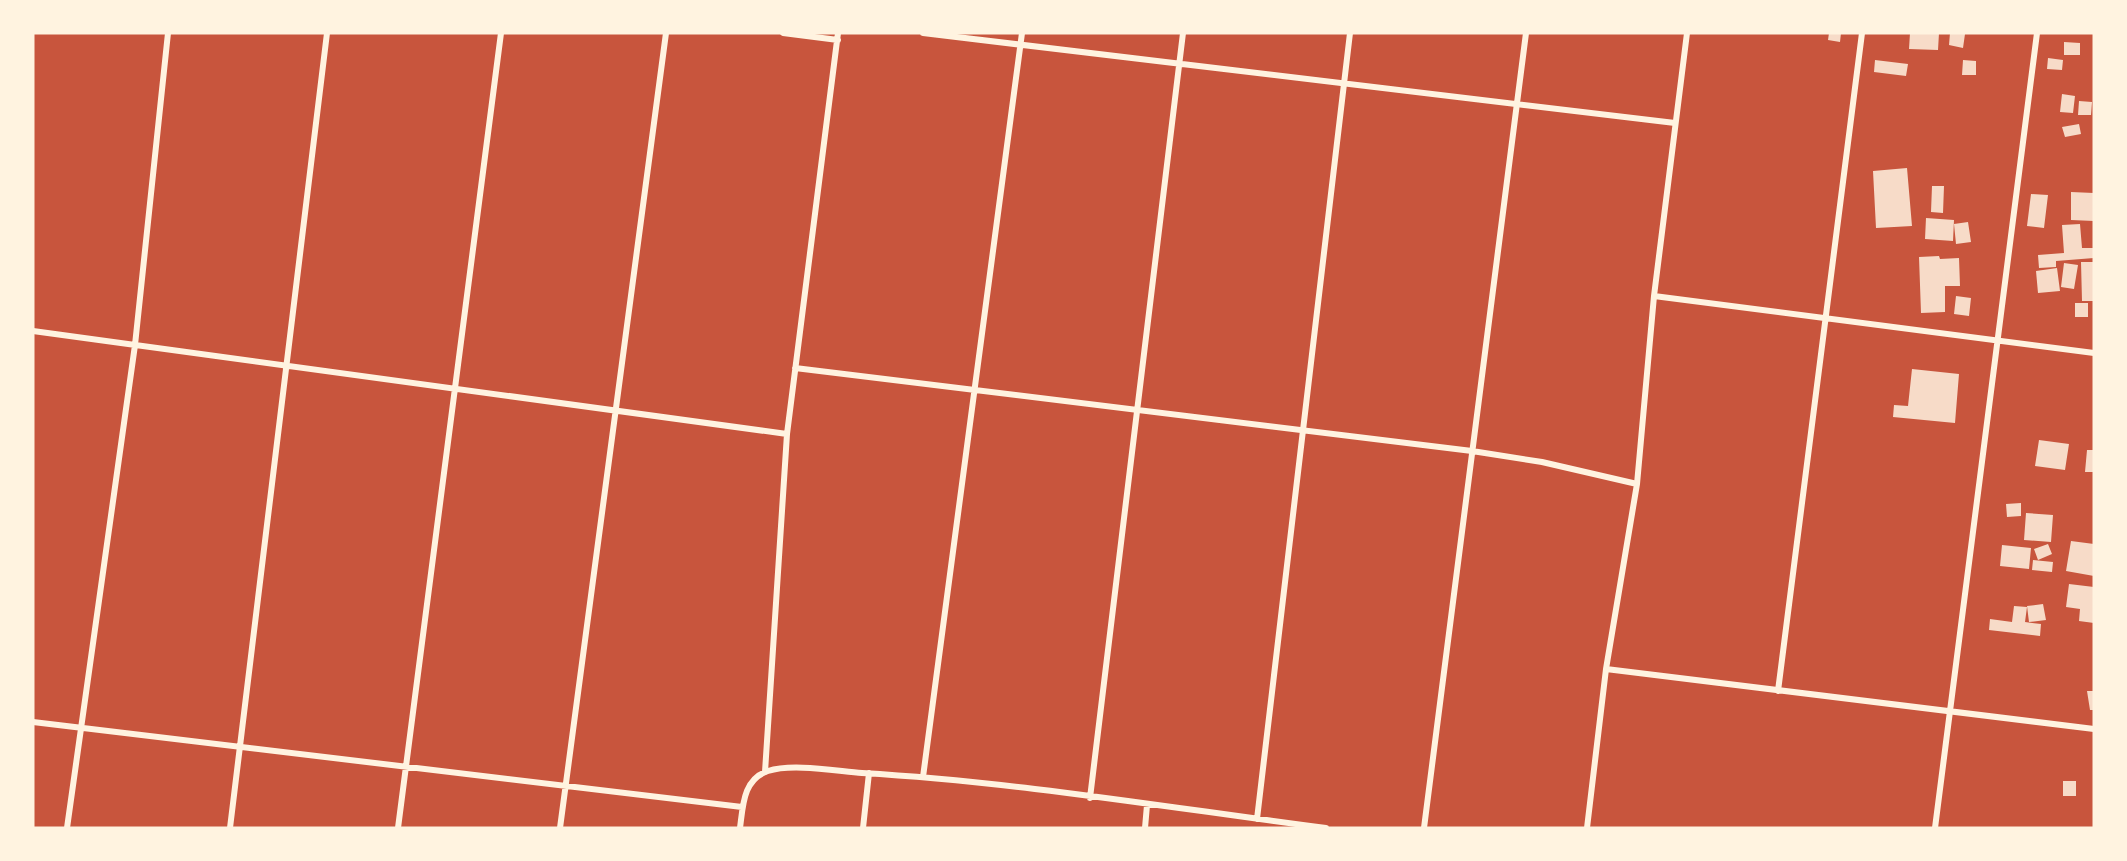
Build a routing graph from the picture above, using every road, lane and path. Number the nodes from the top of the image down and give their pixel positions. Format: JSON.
{"nodes":[{"id":1,"x":168,"y":33,"type":"edge"},
{"id":2,"x":327,"y":33,"type":"edge"},
{"id":3,"x":501,"y":33,"type":"edge"},
{"id":4,"x":666,"y":33,"type":"edge"},
{"id":5,"x":783,"y":33,"type":"edge"},
{"id":6,"x":923,"y":33,"type":"edge"},
{"id":7,"x":1022,"y":33,"type":"edge"},
{"id":8,"x":1183,"y":33,"type":"edge"},
{"id":9,"x":1350,"y":33,"type":"edge"},
{"id":10,"x":1526,"y":33,"type":"edge"},
{"id":11,"x":1687,"y":33,"type":"edge"},
{"id":12,"x":1862,"y":33,"type":"edge"},
{"id":13,"x":2037,"y":33,"type":"edge"},
{"id":14,"x":838,"y":36,"type":"edge"},
{"id":15,"x":1020,"y":45,"type":"junction"},
{"id":16,"x":1180,"y":64,"type":"junction"},
{"id":17,"x":1343,"y":83,"type":"junction"},
{"id":18,"x":1516,"y":104,"type":"junction"},
{"id":19,"x":1675,"y":123,"type":"junction"},
{"id":20,"x":1654,"y":296,"type":"junction"},
{"id":21,"x":1826,"y":318,"type":"junction"},
{"id":22,"x":33,"y":331,"type":"edge"},
{"id":23,"x":1997,"y":340,"type":"junction"},
{"id":24,"x":135,"y":345,"type":"junction"},
{"id":25,"x":2094,"y":353,"type":"edge"},
{"id":26,"x":285,"y":365,"type":"junction"},
{"id":27,"x":795,"y":368,"type":"junction"},
{"id":28,"x":455,"y":389,"type":"junction"},
{"id":29,"x":974,"y":390,"type":"junction"},
{"id":30,"x":1137,"y":409,"type":"junction"},
{"id":31,"x":615,"y":410,"type":"junction"},
{"id":32,"x":1302,"y":429,"type":"junction"},
{"id":33,"x":787,"y":434,"type":"junction"},
{"id":34,"x":1472,"y":451,"type":"junction"},
{"id":35,"x":1637,"y":484,"type":"junction"},
{"id":36,"x":1606,"y":669,"type":"junction"},
{"id":37,"x":1778,"y":690,"type":"junction"},
{"id":38,"x":1949,"y":711,"type":"junction"},
{"id":39,"x":33,"y":723,"type":"edge"},
{"id":40,"x":81,"y":728,"type":"junction"},
{"id":41,"x":2094,"y":729,"type":"edge"},
{"id":42,"x":240,"y":747,"type":"junction"},
{"id":43,"x":406,"y":767,"type":"junction"},
{"id":44,"x":765,"y":772,"type":"junction"},
{"id":45,"x":869,"y":773,"type":"junction"},
{"id":46,"x":923,"y":777,"type":"junction"},
{"id":47,"x":566,"y":786,"type":"junction"},
{"id":48,"x":1090,"y":798,"type":"junction"},
{"id":49,"x":1147,"y":805,"type":"junction"},
{"id":50,"x":742,"y":807,"type":"junction"},
{"id":51,"x":1257,"y":819,"type":"junction"},
{"id":52,"x":67,"y":828,"type":"edge"},
{"id":53,"x":230,"y":828,"type":"edge"},
{"id":54,"x":398,"y":828,"type":"edge"},
{"id":55,"x":560,"y":828,"type":"edge"},
{"id":56,"x":740,"y":828,"type":"edge"},
{"id":57,"x":863,"y":828,"type":"edge"},
{"id":58,"x":1145,"y":828,"type":"edge"},
{"id":59,"x":1326,"y":828,"type":"edge"},
{"id":60,"x":1424,"y":828,"type":"edge"},
{"id":61,"x":1587,"y":828,"type":"edge"},
{"id":62,"x":1935,"y":828,"type":"edge"}],
"edges":[{"from":1,"to":24,"type":"street"},
{"from":2,"to":26,"type":"street"},
{"from":3,"to":28,"type":"street"},
{"from":4,"to":31,"type":"street"},
{"from":5,"to":14,"type":"street"},
{"from":6,"to":15,"type":"street"},
{"from":7,"to":15,"type":"street"},
{"from":8,"to":16,"type":"street"},
{"from":9,"to":17,"type":"street"},
{"from":10,"to":18,"type":"street"},
{"from":11,"to":19,"type":"street"},
{"from":12,"to":21,"type":"street"},
{"from":13,"to":23,"type":"street"},
{"from":14,"to":27,"type":"street"},
{"from":15,"to":16,"type":"street"},
{"from":15,"to":29,"type":"street"},
{"from":16,"to":17,"type":"street"},
{"from":16,"to":30,"type":"street"},
{"from":17,"to":18,"type":"street"},
{"from":17,"to":32,"type":"street"},
{"from":18,"to":19,"type":"street"},
{"from":18,"to":34,"type":"street"},
{"from":19,"to":20,"type":"street"},
{"from":20,"to":21,"type":"street"},
{"from":20,"to":35,"type":"street"},
{"from":21,"to":23,"type":"street"},
{"from":21,"to":37,"type":"street"},
{"from":22,"to":24,"type":"street"},
{"from":23,"to":25,"type":"street"},
{"from":23,"to":38,"type":"street"},
{"from":24,"to":26,"type":"street"},
{"from":24,"to":40,"type":"street"},
{"from":26,"to":28,"type":"street"},
{"from":26,"to":42,"type":"street"},
{"from":27,"to":29,"type":"street"},
{"from":27,"to":33,"type":"street"},
{"from":28,"to":31,"type":"street"},
{"from":28,"to":43,"type":"street"},
{"from":29,"to":30,"type":"street"},
{"from":29,"to":46,"type":"street"},
{"from":30,"to":32,"type":"street"},
{"from":30,"to":48,"type":"street"},
{"from":31,"to":33,"type":"street"},
{"from":31,"to":47,"type":"street"},
{"from":32,"to":34,"type":"street"},
{"from":32,"to":51,"type":"street"},
{"from":33,"to":44,"type":"street"},
{"from":34,"to":35,"type":"street"},
{"from":34,"to":60,"type":"street"},
{"from":35,"to":36,"type":"street"},
{"from":36,"to":37,"type":"street"},
{"from":36,"to":61,"type":"street"},
{"from":37,"to":38,"type":"street"},
{"from":38,"to":41,"type":"street"},
{"from":38,"to":62,"type":"street"},
{"from":39,"to":40,"type":"street"},
{"from":40,"to":42,"type":"street"},
{"from":40,"to":52,"type":"street"},
{"from":42,"to":43,"type":"street"},
{"from":42,"to":53,"type":"street"},
{"from":43,"to":47,"type":"street"},
{"from":43,"to":54,"type":"street"},
{"from":44,"to":45,"type":"street"},
{"from":44,"to":50,"type":"street"},
{"from":45,"to":46,"type":"street"},
{"from":45,"to":57,"type":"street"},
{"from":46,"to":48,"type":"street"},
{"from":47,"to":50,"type":"street"},
{"from":47,"to":55,"type":"street"},
{"from":48,"to":49,"type":"street"},
{"from":49,"to":51,"type":"street"},
{"from":49,"to":58,"type":"street"},
{"from":50,"to":56,"type":"street"},
{"from":51,"to":59,"type":"street"}]}
